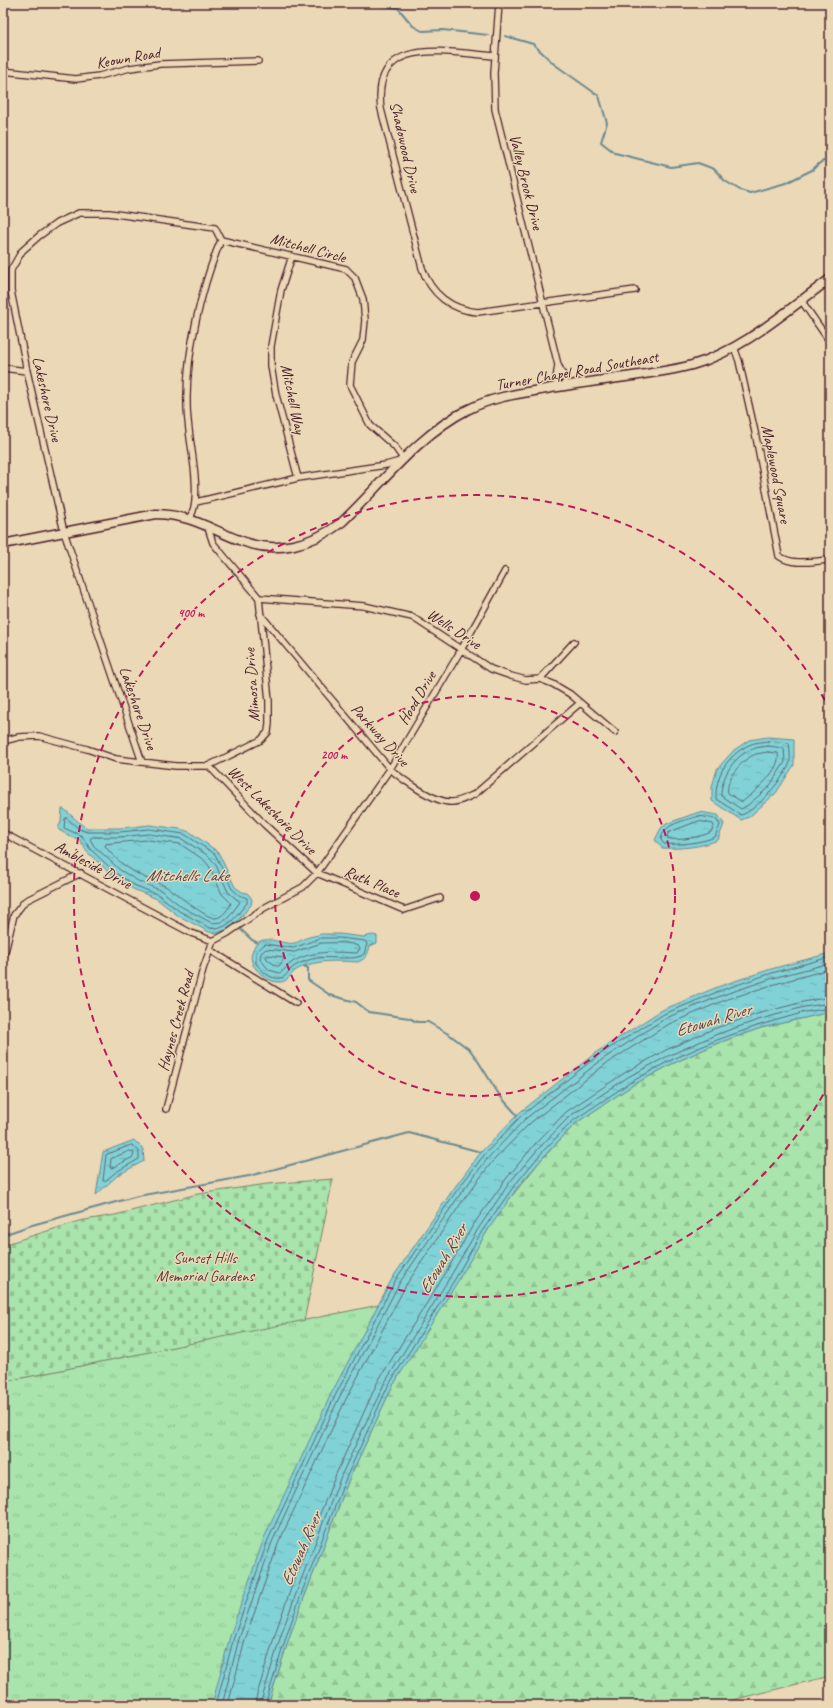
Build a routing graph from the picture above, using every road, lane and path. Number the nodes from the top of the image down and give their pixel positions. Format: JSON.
{"nodes":[{"id":1,"x":499,"y":3,"type":"edge"},
{"id":2,"x":495,"y":56,"type":"junction"},
{"id":3,"x":258,"y":61,"type":"dead end"},
{"id":4,"x":3,"y":71,"type":"edge"},
{"id":5,"x":221,"y":240,"type":"junction"},
{"id":6,"x":292,"y":256,"type":"junction"},
{"id":7,"x":830,"y":279,"type":"edge"},
{"id":8,"x":635,"y":290,"type":"dead end"},
{"id":9,"x":800,"y":300,"type":"junction"},
{"id":10,"x":543,"y":304,"type":"junction"},
{"id":11,"x":830,"y":342,"type":"edge"},
{"id":12,"x":734,"y":347,"type":"junction"},
{"id":13,"x":3,"y":368,"type":"edge"},
{"id":14,"x":27,"y":371,"type":"junction"},
{"id":15,"x":562,"y":386,"type":"junction"},
{"id":16,"x":404,"y":460,"type":"junction"},
{"id":17,"x":298,"y":478,"type":"junction"},
{"id":18,"x":196,"y":502,"type":"junction"},
{"id":19,"x":190,"y":519,"type":"junction"},
{"id":20,"x":207,"y":525,"type":"junction"},
{"id":21,"x":64,"y":532,"type":"junction"},
{"id":22,"x":3,"y":544,"type":"edge"},
{"id":23,"x":830,"y":560,"type":"edge"},
{"id":24,"x":505,"y":571,"type":"dead end"},
{"id":25,"x":259,"y":598,"type":"junction"},
{"id":26,"x":260,"y":614,"type":"junction"},
{"id":27,"x":574,"y":642,"type":"dead end"},
{"id":28,"x":460,"y":650,"type":"junction"},
{"id":29,"x":540,"y":679,"type":"junction"},
{"id":30,"x":580,"y":703,"type":"junction"},
{"id":31,"x":615,"y":732,"type":"dead end"},
{"id":32,"x":3,"y":741,"type":"edge"},
{"id":33,"x":142,"y":762,"type":"junction"},
{"id":34,"x":209,"y":766,"type":"junction"},
{"id":35,"x":390,"y":769,"type":"junction"},
{"id":36,"x":3,"y":833,"type":"edge"},
{"id":37,"x":81,"y":873,"type":"junction"},
{"id":38,"x":317,"y":873,"type":"junction"},
{"id":39,"x":440,"y":898,"type":"dead end"},
{"id":40,"x":213,"y":940,"type":"junction"},
{"id":41,"x":210,"y":950,"type":"junction"},
{"id":42,"x":3,"y":960,"type":"edge"},
{"id":43,"x":296,"y":1003,"type":"dead end"},
{"id":44,"x":166,"y":1109,"type":"dead end"}],
"edges":[{"from":1,"to":2,"type":"street","name":"Valley Brook Drive"},
{"from":2,"to":10,"type":"street","name":"Valley Brook Drive"},
{"from":2,"to":10,"type":"street","name":"Shadowood Drive"},
{"from":3,"to":4,"type":"street","name":"Keown Road"},
{"from":5,"to":6,"type":"street","name":"Mitchell Circle"},
{"from":5,"to":14,"type":"street","name":"Lakeshore Drive"},
{"from":5,"to":18,"type":"street"},
{"from":6,"to":16,"type":"street","name":"Mitchell Circle"},
{"from":6,"to":17,"type":"street","name":"Mitchell Way"},
{"from":7,"to":9,"type":"street","name":"Turner Chapel Road Southeast"},
{"from":8,"to":10,"type":"street","name":"Shadowood Drive"},
{"from":9,"to":11,"type":"street"},
{"from":9,"to":12,"type":"street","name":"Turner Chapel Road Southeast"},
{"from":10,"to":15,"type":"street","name":"Valley Brook Drive"},
{"from":12,"to":15,"type":"street","name":"Turner Chapel Road Southeast"},
{"from":12,"to":23,"type":"street","name":"Maplewood Square"},
{"from":13,"to":14,"type":"street"},
{"from":14,"to":21,"type":"street","name":"Lakeshore Drive"},
{"from":15,"to":16,"type":"street","name":"Turner Chapel Road Southeast"},
{"from":16,"to":17,"type":"street"},
{"from":16,"to":20,"type":"street","name":"Turner Chapel Road Southeast"},
{"from":17,"to":18,"type":"street"},
{"from":18,"to":19,"type":"street"},
{"from":19,"to":20,"type":"street","name":"Turner Chapel Road Southeast"},
{"from":19,"to":21,"type":"street","name":"Turner Chapel Road Southeast"},
{"from":20,"to":25,"type":"street"},
{"from":21,"to":22,"type":"street","name":"Turner Chapel Road Southeast"},
{"from":21,"to":33,"type":"street","name":"Lakeshore Drive"},
{"from":24,"to":28,"type":"street","name":"Hood Drive"},
{"from":25,"to":26,"type":"street","name":"Mimosa Drive"},
{"from":25,"to":28,"type":"street","name":"Wells Drive"},
{"from":26,"to":34,"type":"street","name":"Mimosa Drive"},
{"from":26,"to":35,"type":"street","name":"Parkway Drive"},
{"from":27,"to":29,"type":"street"},
{"from":28,"to":29,"type":"street","name":"Wells Drive"},
{"from":28,"to":35,"type":"street","name":"Hood Drive"},
{"from":29,"to":30,"type":"street","name":"Wells Drive"},
{"from":30,"to":31,"type":"street","name":"Wells Drive"},
{"from":30,"to":35,"type":"street","name":"Parkway Drive"},
{"from":32,"to":33,"type":"street","name":"Mimosa Drive"},
{"from":33,"to":34,"type":"street","name":"Mimosa Drive"},
{"from":34,"to":38,"type":"street","name":"West Lakeshore Drive"},
{"from":35,"to":38,"type":"street","name":"Hood Drive"},
{"from":36,"to":37,"type":"street","name":"Ambleside Drive"},
{"from":37,"to":40,"type":"street","name":"Ambleside Drive"},
{"from":37,"to":42,"type":"street"},
{"from":38,"to":39,"type":"street","name":"Ruth Place"},
{"from":38,"to":40,"type":"street"},
{"from":40,"to":41,"type":"street","name":"Haynes Creek Road"},
{"from":41,"to":43,"type":"street"},
{"from":41,"to":44,"type":"street","name":"Haynes Creek Road"}]}
